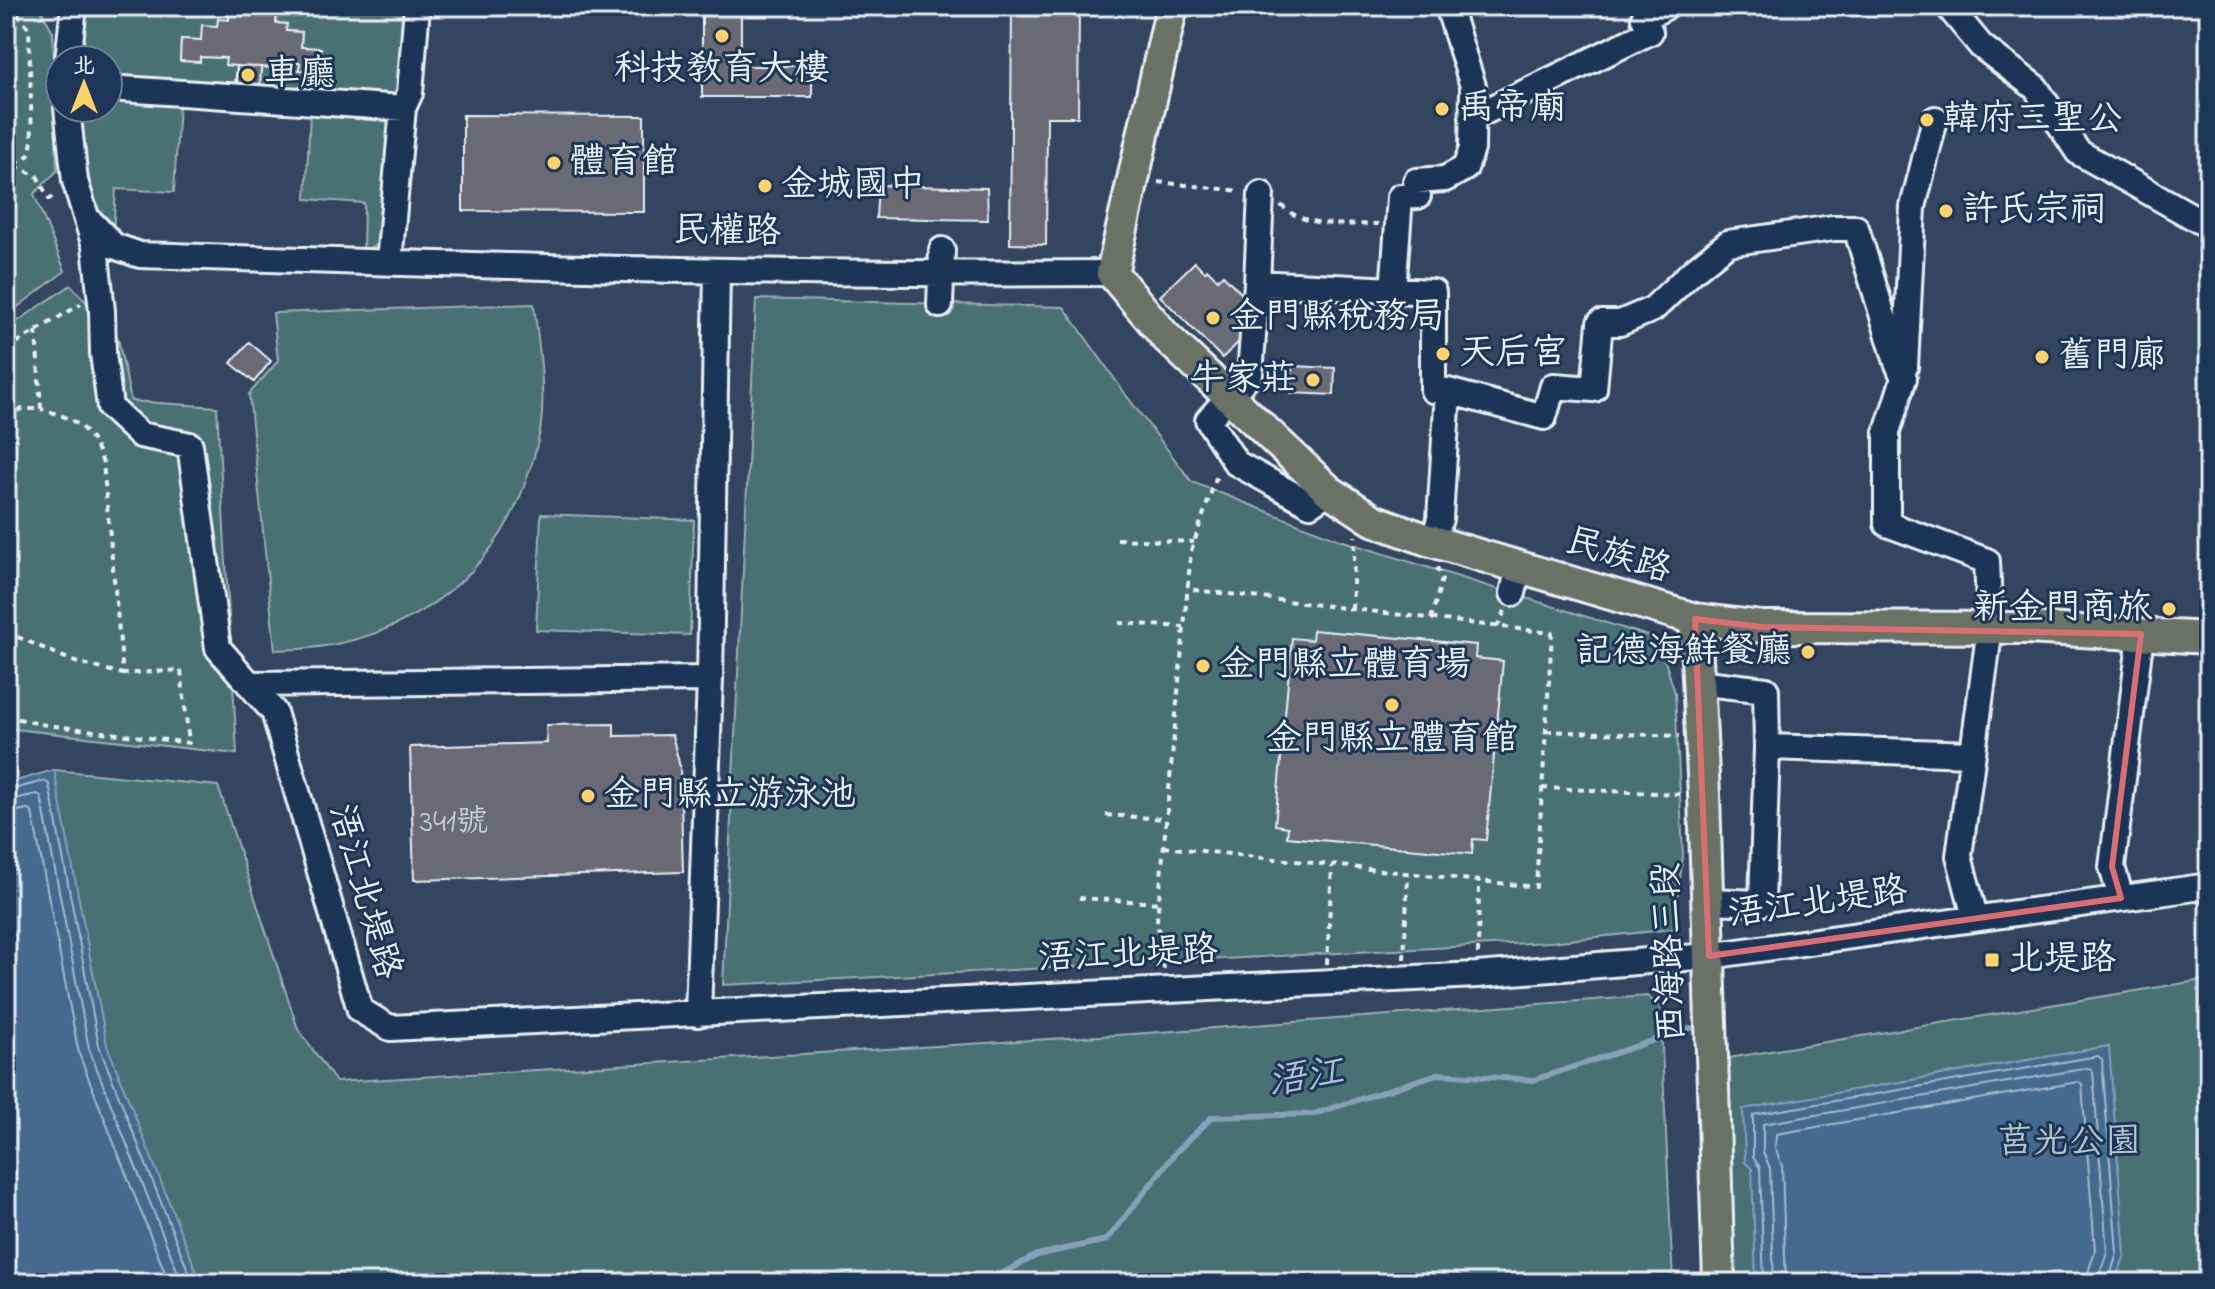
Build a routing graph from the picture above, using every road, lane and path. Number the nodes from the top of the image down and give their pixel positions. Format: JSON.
{"nodes":[{"id":1,"x":74,"y":6,"type":"edge"},
{"id":2,"x":417,"y":6,"type":"edge"},
{"id":3,"x":1172,"y":6,"type":"edge"},
{"id":4,"x":1448,"y":6,"type":"edge"},
{"id":5,"x":1667,"y":6,"type":"edge"},
{"id":6,"x":1948,"y":6,"type":"edge"},
{"id":7,"x":6,"y":10,"type":"edge"},
{"id":8,"x":70,"y":44,"type":"edge"},
{"id":9,"x":124,"y":89,"type":"edge"},
{"id":10,"x":403,"y":108,"type":"junction"},
{"id":11,"x":1472,"y":118,"type":"junction"},
{"id":12,"x":1935,"y":119,"type":"dead end"},
{"id":13,"x":69,"y":124,"type":"edge"},
{"id":14,"x":15,"y":166,"type":"junction"},
{"id":15,"x":6,"y":170,"type":"edge"},
{"id":16,"x":75,"y":181,"type":"junction"},
{"id":17,"x":1261,"y":194,"type":"dead end"},
{"id":18,"x":85,"y":212,"type":"junction"},
{"id":19,"x":2209,"y":226,"type":"edge"},
{"id":20,"x":942,"y":250,"type":"dead end"},
{"id":21,"x":389,"y":262,"type":"junction"},
{"id":22,"x":717,"y":271,"type":"junction"},
{"id":23,"x":1112,"y":273,"type":"junction"},
{"id":24,"x":942,"y":275,"type":"junction"},
{"id":25,"x":1257,"y":283,"type":"junction"},
{"id":26,"x":1393,"y":291,"type":"junction"},
{"id":27,"x":100,"y":293,"type":"junction"},
{"id":28,"x":940,"y":305,"type":"dead end"},
{"id":29,"x":36,"y":330,"type":"junction"},
{"id":30,"x":6,"y":349,"type":"edge"},
{"id":31,"x":1904,"y":378,"type":"junction"},
{"id":32,"x":1448,"y":391,"type":"junction"},
{"id":33,"x":1229,"y":397,"type":"junction"},
{"id":34,"x":41,"y":409,"type":"junction"},
{"id":35,"x":6,"y":414,"type":"edge"},
{"id":36,"x":1226,"y":447,"type":"junction"},
{"id":37,"x":1329,"y":491,"type":"junction"},
{"id":38,"x":1355,"y":530,"type":"dead end"},
{"id":39,"x":1117,"y":539,"type":"dead end"},
{"id":40,"x":1194,"y":542,"type":"junction"},
{"id":41,"x":1433,"y":542,"type":"junction"},
{"id":42,"x":1187,"y":589,"type":"junction"},
{"id":43,"x":1352,"y":609,"type":"junction"},
{"id":44,"x":1431,"y":619,"type":"junction"},
{"id":45,"x":1695,"y":619,"type":"junction"},
{"id":46,"x":1119,"y":623,"type":"dead end"},
{"id":47,"x":1184,"y":627,"type":"junction"},
{"id":48,"x":1990,"y":627,"type":"junction"},
{"id":49,"x":6,"y":634,"type":"edge"},
{"id":50,"x":2141,"y":634,"type":"junction"},
{"id":51,"x":2209,"y":638,"type":"edge"},
{"id":52,"x":123,"y":674,"type":"junction"},
{"id":53,"x":710,"y":679,"type":"junction"},
{"id":54,"x":1697,"y":682,"type":"junction"},
{"id":55,"x":249,"y":684,"type":"junction"},
{"id":56,"x":6,"y":716,"type":"edge"},
{"id":57,"x":1546,"y":731,"type":"junction"},
{"id":58,"x":1702,"y":737,"type":"junction"},
{"id":59,"x":1767,"y":747,"type":"junction"},
{"id":60,"x":1972,"y":754,"type":"junction"},
{"id":61,"x":1542,"y":788,"type":"junction"},
{"id":62,"x":1704,"y":795,"type":"junction"},
{"id":63,"x":1106,"y":815,"type":"dead end"},
{"id":64,"x":1166,"y":819,"type":"junction"},
{"id":65,"x":1164,"y":847,"type":"junction"},
{"id":66,"x":1332,"y":866,"type":"junction"},
{"id":67,"x":1408,"y":874,"type":"junction"},
{"id":68,"x":1479,"y":881,"type":"junction"},
{"id":69,"x":2209,"y":886,"type":"edge"},
{"id":70,"x":1079,"y":898,"type":"dead end"},
{"id":71,"x":2121,"y":898,"type":"junction"},
{"id":72,"x":1708,"y":901,"type":"junction"},
{"id":73,"x":1159,"y":903,"type":"junction"},
{"id":74,"x":1975,"y":917,"type":"junction"},
{"id":75,"x":1709,"y":956,"type":"junction"},
{"id":76,"x":1477,"y":975,"type":"junction"},
{"id":77,"x":1404,"y":978,"type":"junction"},
{"id":78,"x":1326,"y":982,"type":"junction"},
{"id":79,"x":1167,"y":989,"type":"junction"},
{"id":80,"x":698,"y":1014,"type":"junction"},
{"id":81,"x":1719,"y":1283,"type":"edge"}],
"edges":[{"from":1,"to":8,"type":"street"},
{"from":2,"to":10,"type":"street"},
{"from":3,"to":23,"type":"main road"},
{"from":4,"to":11,"type":"street"},
{"from":5,"to":11,"type":"street"},
{"from":6,"to":19,"type":"street"},
{"from":7,"to":14,"type":"path"},
{"from":9,"to":10,"type":"street"},
{"from":10,"to":21,"type":"street"},
{"from":11,"to":26,"type":"street"},
{"from":12,"to":31,"type":"street"},
{"from":13,"to":16,"type":"street"},
{"from":14,"to":15,"type":"path"},
{"from":14,"to":16,"type":"path"},
{"from":16,"to":18,"type":"street"},
{"from":17,"to":25,"type":"street"},
{"from":18,"to":21,"type":"street","name":"民權路"},
{"from":18,"to":27,"type":"street"},
{"from":20,"to":24,"type":"street"},
{"from":21,"to":22,"type":"street","name":"民權路"},
{"from":22,"to":24,"type":"street","name":"民權路"},
{"from":22,"to":53,"type":"street"},
{"from":23,"to":24,"type":"street","name":"民權路"},
{"from":23,"to":33,"type":"main road","name":"民族路"},
{"from":24,"to":28,"type":"street"},
{"from":25,"to":26,"type":"street"},
{"from":25,"to":33,"type":"street"},
{"from":26,"to":32,"type":"street"},
{"from":27,"to":29,"type":"path"},
{"from":27,"to":55,"type":"street"},
{"from":29,"to":30,"type":"path"},
{"from":29,"to":34,"type":"path"},
{"from":31,"to":32,"type":"street"},
{"from":31,"to":48,"type":"street"},
{"from":32,"to":41,"type":"street"},
{"from":33,"to":36,"type":"street"},
{"from":33,"to":37,"type":"main road","name":"民族路"},
{"from":34,"to":35,"type":"path"},
{"from":34,"to":52,"type":"path"},
{"from":36,"to":37,"type":"street"},
{"from":36,"to":40,"type":"path"},
{"from":37,"to":41,"type":"main road","name":"民族路"},
{"from":38,"to":43,"type":"path"},
{"from":39,"to":40,"type":"path"},
{"from":40,"to":42,"type":"path"},
{"from":41,"to":44,"type":"path"},
{"from":41,"to":45,"type":"main road","name":"民族路"},
{"from":42,"to":43,"type":"path"},
{"from":42,"to":47,"type":"path"},
{"from":43,"to":44,"type":"path"},
{"from":44,"to":57,"type":"path"},
{"from":45,"to":48,"type":"main road","name":"民族路"},
{"from":45,"to":54,"type":"main road","name":"西海路三段"},
{"from":46,"to":47,"type":"path"},
{"from":47,"to":64,"type":"path"},
{"from":48,"to":50,"type":"main road","name":"民族路"},
{"from":48,"to":60,"type":"street"},
{"from":49,"to":52,"type":"path"},
{"from":50,"to":51,"type":"main road","name":"民族路"},
{"from":50,"to":71,"type":"street"},
{"from":52,"to":56,"type":"path"},
{"from":53,"to":55,"type":"street"},
{"from":53,"to":80,"type":"street"},
{"from":54,"to":58,"type":"main road","name":"西海路三段"},
{"from":54,"to":59,"type":"street"},
{"from":55,"to":80,"type":"street","name":"浯江北堤路"},
{"from":57,"to":58,"type":"path"},
{"from":57,"to":61,"type":"path"},
{"from":58,"to":62,"type":"main road","name":"西海路三段"},
{"from":59,"to":60,"type":"street"},
{"from":59,"to":72,"type":"street"},
{"from":60,"to":74,"type":"street"},
{"from":61,"to":62,"type":"path"},
{"from":61,"to":68,"type":"path"},
{"from":62,"to":72,"type":"main road","name":"西海路三段"},
{"from":63,"to":64,"type":"path"},
{"from":64,"to":65,"type":"path"},
{"from":65,"to":66,"type":"path"},
{"from":65,"to":73,"type":"path"},
{"from":66,"to":67,"type":"path"},
{"from":66,"to":78,"type":"path"},
{"from":67,"to":68,"type":"path"},
{"from":67,"to":77,"type":"path"},
{"from":68,"to":76,"type":"path"},
{"from":69,"to":71,"type":"street","name":"浯江北堤路"},
{"from":70,"to":73,"type":"path"},
{"from":71,"to":74,"type":"street","name":"浯江北堤路"},
{"from":72,"to":75,"type":"main road","name":"西海路三段"},
{"from":73,"to":79,"type":"path"},
{"from":74,"to":75,"type":"street","name":"浯江北堤路"},
{"from":75,"to":76,"type":"street","name":"浯江北堤路"},
{"from":75,"to":81,"type":"main road","name":"西海路三段"},
{"from":76,"to":77,"type":"street","name":"浯江北堤路"},
{"from":77,"to":78,"type":"street","name":"浯江北堤路"},
{"from":78,"to":79,"type":"street","name":"浯江北堤路"},
{"from":79,"to":80,"type":"street","name":"浯江北堤路"}]}
